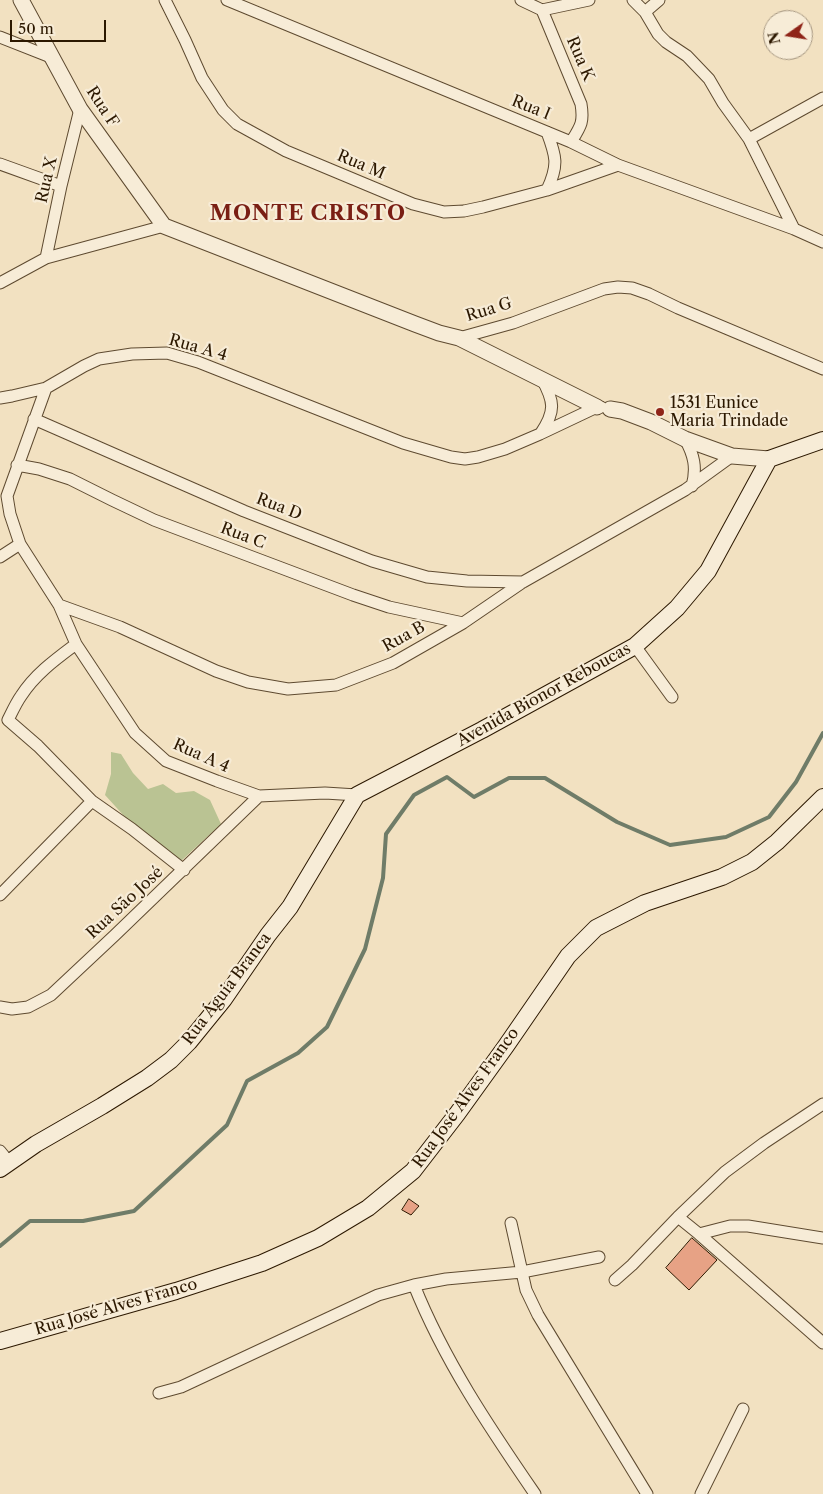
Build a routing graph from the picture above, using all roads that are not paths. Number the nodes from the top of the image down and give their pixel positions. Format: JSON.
{"nodes":[{"id":1,"x":21,"y":0,"type":"edge"},
{"id":2,"x":165,"y":0,"type":"edge"},
{"id":3,"x":228,"y":0,"type":"edge"},
{"id":4,"x":521,"y":0,"type":"edge"},
{"id":5,"x":589,"y":0,"type":"edge"},
{"id":6,"x":632,"y":0,"type":"edge"},
{"id":7,"x":659,"y":0,"type":"edge"},
{"id":8,"x":542,"y":10,"type":"junction"},
{"id":9,"x":645,"y":12,"type":"junction"},
{"id":10,"x":0,"y":37,"type":"edge"},
{"id":11,"x":52,"y":58,"type":"junction"},
{"id":12,"x":823,"y":98,"type":"edge"},
{"id":13,"x":80,"y":110,"type":"junction"},
{"id":14,"x":546,"y":132,"type":"junction"},
{"id":15,"x":749,"y":139,"type":"junction"},
{"id":16,"x":571,"y":142,"type":"junction"},
{"id":17,"x":0,"y":164,"type":"edge"},
{"id":18,"x":618,"y":165,"type":"junction"},
{"id":19,"x":61,"y":186,"type":"junction"},
{"id":20,"x":547,"y":190,"type":"junction"},
{"id":21,"x":164,"y":226,"type":"junction"},
{"id":22,"x":794,"y":229,"type":"junction"},
{"id":23,"x":823,"y":242,"type":"edge"},
{"id":24,"x":46,"y":258,"type":"junction"},
{"id":25,"x":0,"y":283,"type":"edge"},
{"id":26,"x":459,"y":338,"type":"junction"},
{"id":27,"x":823,"y":369,"type":"edge"},
{"id":28,"x":541,"y":378,"type":"junction"},
{"id":29,"x":46,"y":388,"type":"junction"},
{"id":30,"x":0,"y":398,"type":"edge"},
{"id":31,"x":604,"y":408,"type":"junction"},
{"id":32,"x":34,"y":419,"type":"junction"},
{"id":33,"x":540,"y":434,"type":"junction"},
{"id":34,"x":685,"y":439,"type":"junction"},
{"id":35,"x":823,"y":440,"type":"edge"},
{"id":36,"x":732,"y":456,"type":"junction"},
{"id":37,"x":769,"y":459,"type":"junction"},
{"id":38,"x":17,"y":465,"type":"junction"},
{"id":39,"x":692,"y":486,"type":"junction"},
{"id":40,"x":4,"y":493,"type":"edge"},
{"id":41,"x":20,"y":544,"type":"junction"},
{"id":42,"x":0,"y":557,"type":"edge"},
{"id":43,"x":523,"y":582,"type":"junction"},
{"id":44,"x":59,"y":605,"type":"junction"},
{"id":45,"x":462,"y":623,"type":"junction"},
{"id":46,"x":76,"y":644,"type":"junction"},
{"id":47,"x":635,"y":646,"type":"junction"},
{"id":48,"x":672,"y":698,"type":"dead end"},
{"id":49,"x":4,"y":724,"type":"edge"},
{"id":50,"x":357,"y":795,"type":"junction"},
{"id":51,"x":259,"y":796,"type":"junction"},
{"id":52,"x":823,"y":797,"type":"edge"},
{"id":53,"x":92,"y":801,"type":"junction"},
{"id":54,"x":184,"y":870,"type":"junction"},
{"id":55,"x":0,"y":895,"type":"edge"},
{"id":56,"x":0,"y":1008,"type":"edge"},
{"id":57,"x":823,"y":1104,"type":"edge"},
{"id":58,"x":3,"y":1161,"type":"edge"},
{"id":59,"x":678,"y":1218,"type":"junction"},
{"id":60,"x":511,"y":1223,"type":"dead end"},
{"id":61,"x":699,"y":1234,"type":"junction"},
{"id":62,"x":823,"y":1238,"type":"edge"},
{"id":63,"x":599,"y":1256,"type":"dead end"},
{"id":64,"x":522,"y":1272,"type":"junction"},
{"id":65,"x":616,"y":1280,"type":"dead end"},
{"id":66,"x":414,"y":1285,"type":"junction"},
{"id":67,"x":0,"y":1340,"type":"edge"},
{"id":68,"x":823,"y":1343,"type":"edge"},
{"id":69,"x":159,"y":1393,"type":"dead end"},
{"id":70,"x":743,"y":1409,"type":"dead end"},
{"id":71,"x":535,"y":1494,"type":"edge"},
{"id":72,"x":647,"y":1494,"type":"edge"},
{"id":73,"x":701,"y":1494,"type":"edge"}],
"edges":[{"from":1,"to":11,"type":"street","name":"Rua F"},
{"from":2,"to":20,"type":"street","name":"Rua M"},
{"from":3,"to":14,"type":"street","name":"Rua I"},
{"from":4,"to":8,"type":"street"},
{"from":5,"to":8,"type":"street"},
{"from":6,"to":9,"type":"street"},
{"from":7,"to":9,"type":"street"},
{"from":8,"to":16,"type":"street","name":"Rua K"},
{"from":9,"to":15,"type":"street"},
{"from":10,"to":11,"type":"street"},
{"from":11,"to":13,"type":"street","name":"Rua F"},
{"from":12,"to":15,"type":"street"},
{"from":13,"to":19,"type":"street","name":"Rua X"},
{"from":13,"to":21,"type":"street","name":"Rua F"},
{"from":14,"to":16,"type":"street","name":"Rua I"},
{"from":14,"to":20,"type":"street"},
{"from":15,"to":22,"type":"street"},
{"from":16,"to":18,"type":"street","name":"Rua I"},
{"from":17,"to":19,"type":"street"},
{"from":18,"to":20,"type":"street","name":"Rua M"},
{"from":18,"to":22,"type":"street","name":"Rua I"},
{"from":19,"to":24,"type":"street","name":"Rua X"},
{"from":21,"to":24,"type":"street"},
{"from":21,"to":26,"type":"street","name":"Rua G"},
{"from":22,"to":23,"type":"street","name":"Rua I"},
{"from":24,"to":25,"type":"street"},
{"from":26,"to":27,"type":"street","name":"Rua G"},
{"from":26,"to":28,"type":"street"},
{"from":28,"to":31,"type":"street"},
{"from":28,"to":33,"type":"street"},
{"from":29,"to":30,"type":"street"},
{"from":29,"to":32,"type":"street","name":"Rua A 4"},
{"from":29,"to":33,"type":"street","name":"Rua A 4"},
{"from":31,"to":33,"type":"street","name":"Rua A 4"},
{"from":31,"to":34,"type":"street"},
{"from":32,"to":38,"type":"street","name":"Rua A 4"},
{"from":32,"to":43,"type":"street","name":"Rua D"},
{"from":34,"to":36,"type":"street"},
{"from":34,"to":39,"type":"street"},
{"from":35,"to":37,"type":"main road"},
{"from":36,"to":37,"type":"street"},
{"from":36,"to":39,"type":"street","name":"Rua B"},
{"from":37,"to":47,"type":"main road","name":"Avenida Bionor Reboucas"},
{"from":38,"to":40,"type":"street","name":"Rua A 4"},
{"from":38,"to":45,"type":"street","name":"Rua C"},
{"from":39,"to":43,"type":"street","name":"Rua B"},
{"from":40,"to":41,"type":"street","name":"Rua A 4"},
{"from":41,"to":42,"type":"street"},
{"from":41,"to":44,"type":"street","name":"Rua A 4"},
{"from":43,"to":45,"type":"street","name":"Rua B"},
{"from":44,"to":45,"type":"street","name":"Rua B"},
{"from":44,"to":46,"type":"street","name":"Rua A 4"},
{"from":46,"to":49,"type":"street"},
{"from":46,"to":51,"type":"street","name":"Rua A 4"},
{"from":47,"to":48,"type":"street"},
{"from":47,"to":50,"type":"main road","name":"Avenida Bionor Reboucas"},
{"from":49,"to":53,"type":"street"},
{"from":50,"to":51,"type":"street"},
{"from":50,"to":58,"type":"main road","name":"Rua Águia Branca"},
{"from":51,"to":54,"type":"street","name":"Rua São José"},
{"from":52,"to":67,"type":"main road","name":"Rua José Alves Franco"},
{"from":53,"to":54,"type":"street"},
{"from":53,"to":55,"type":"street"},
{"from":54,"to":56,"type":"street","name":"Rua São José"},
{"from":57,"to":59,"type":"street"},
{"from":59,"to":61,"type":"street"},
{"from":59,"to":65,"type":"street"},
{"from":60,"to":64,"type":"street"},
{"from":61,"to":62,"type":"street"},
{"from":61,"to":68,"type":"street"},
{"from":63,"to":64,"type":"street"},
{"from":64,"to":66,"type":"street"},
{"from":64,"to":72,"type":"street"},
{"from":66,"to":69,"type":"street"},
{"from":66,"to":71,"type":"street"},
{"from":70,"to":73,"type":"street"}]}
